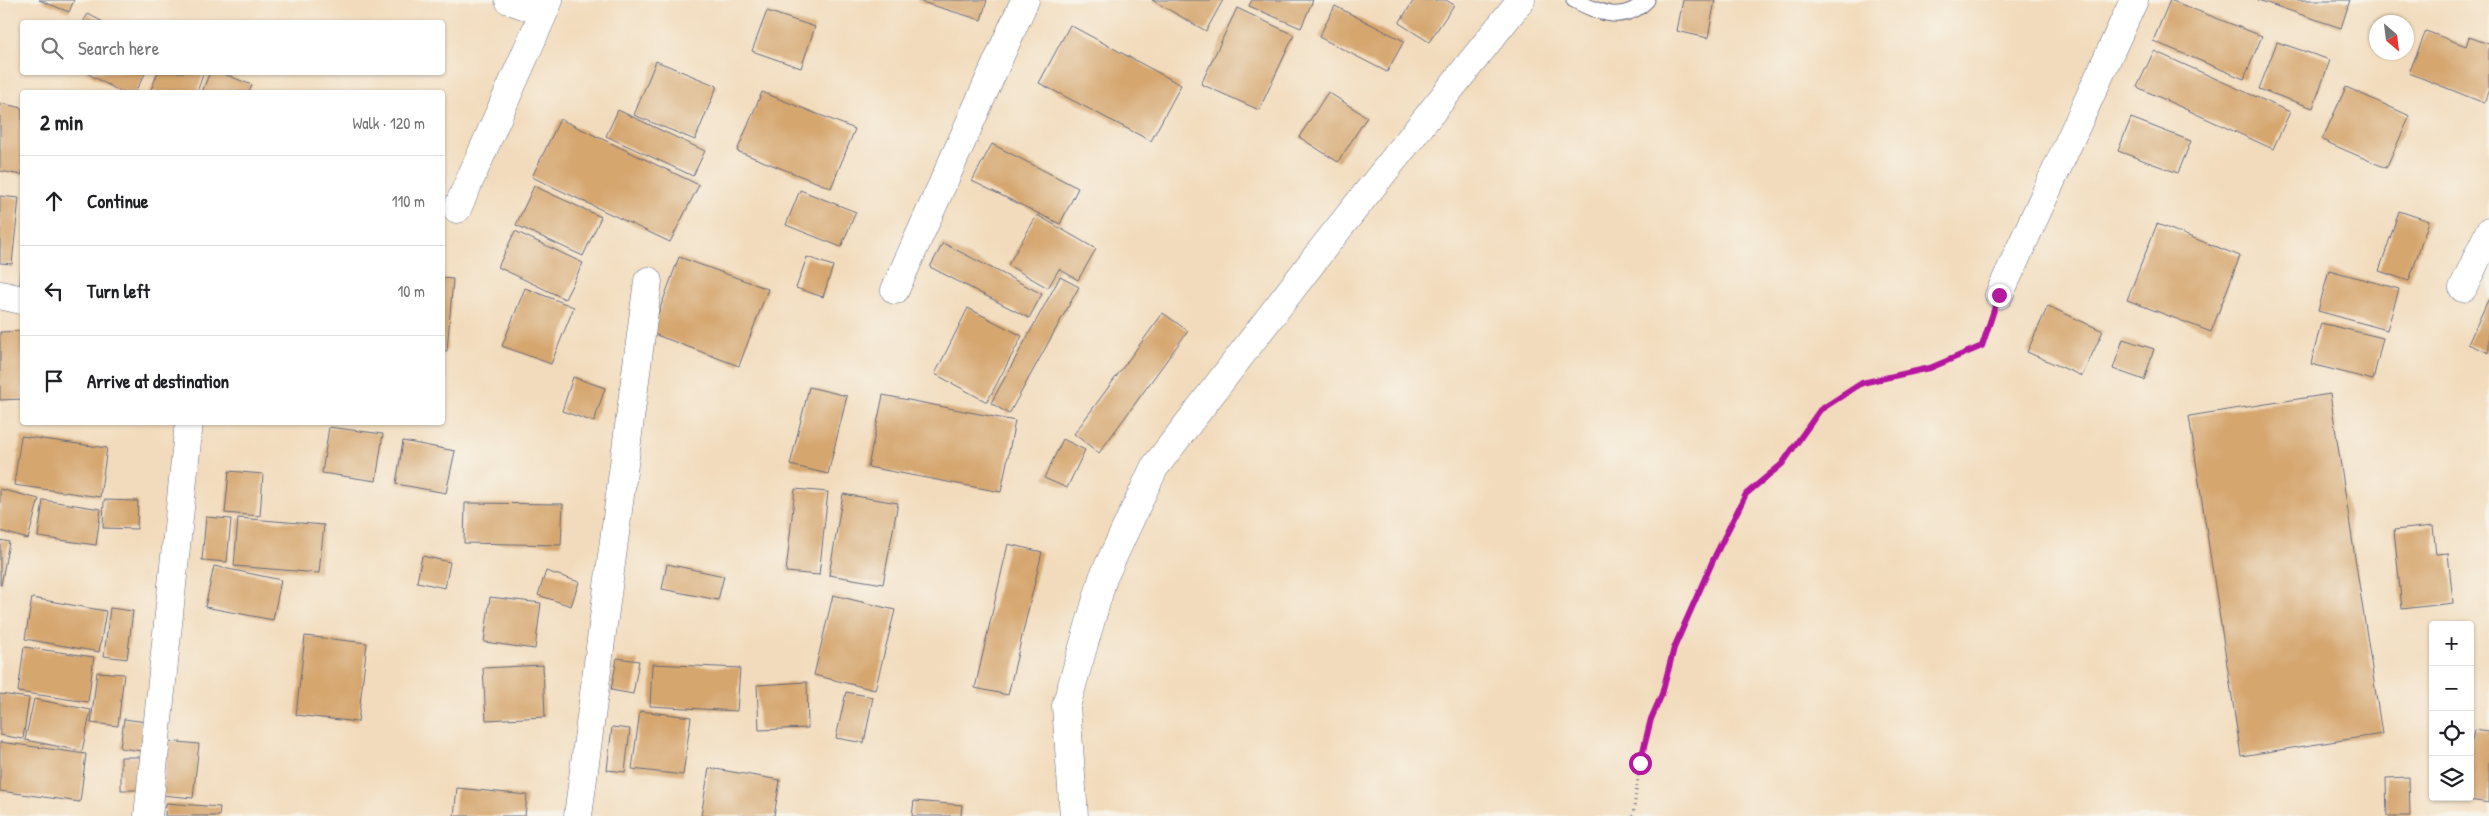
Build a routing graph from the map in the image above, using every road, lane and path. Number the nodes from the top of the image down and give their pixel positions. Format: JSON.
{"nodes":[{"id":1,"x":509,"y":0,"type":"edge"},
{"id":2,"x":1025,"y":0,"type":"edge"},
{"id":3,"x":1521,"y":0,"type":"edge"},
{"id":4,"x":1574,"y":0,"type":"edge"},
{"id":5,"x":1647,"y":0,"type":"edge"},
{"id":6,"x":2134,"y":0,"type":"edge"},
{"id":7,"x":546,"y":6,"type":"edge"},
{"id":8,"x":457,"y":209,"type":"dead end"},
{"id":9,"x":2489,"y":232,"type":"edge"},
{"id":10,"x":648,"y":281,"type":"dead end"},
{"id":11,"x":2463,"y":288,"type":"dead end"},
{"id":12,"x":895,"y":290,"type":"dead end"},
{"id":13,"x":0,"y":295,"type":"edge"},
{"id":14,"x":1999,"y":295,"type":"joint"},
{"id":15,"x":20,"y":300,"type":"edge"},
{"id":16,"x":189,"y":425,"type":"edge"},
{"id":17,"x":148,"y":816,"type":"edge"},
{"id":18,"x":578,"y":816,"type":"edge"},
{"id":19,"x":1074,"y":816,"type":"edge"},
{"id":20,"x":1633,"y":816,"type":"edge"}],
"edges":[{"from":1,"to":7,"type":"street"},
{"from":2,"to":12,"type":"street"},
{"from":3,"to":19,"type":"street"},
{"from":4,"to":5,"type":"lane"},
{"from":6,"to":14,"type":"street"},
{"from":7,"to":8,"type":"street"},
{"from":9,"to":11,"type":"street"},
{"from":10,"to":18,"type":"street"},
{"from":13,"to":15,"type":"street"},
{"from":14,"to":20,"type":"path"},
{"from":16,"to":17,"type":"street"}]}
